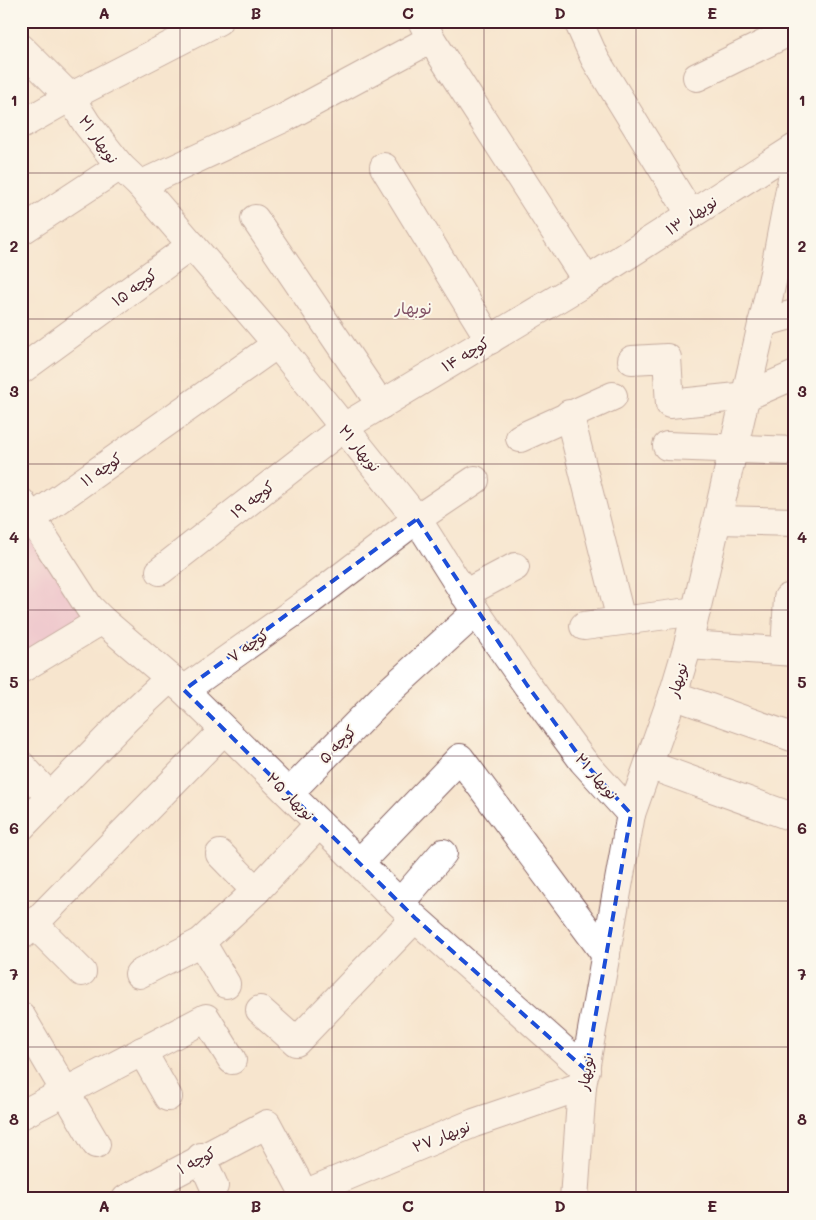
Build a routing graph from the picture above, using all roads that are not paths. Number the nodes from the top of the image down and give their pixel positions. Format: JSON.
{"nodes":[{"id":1,"x":218,"y":21,"type":"edge"},
{"id":2,"x":578,"y":21,"type":"edge"},
{"id":3,"x":795,"y":28,"type":"edge"},
{"id":4,"x":426,"y":30,"type":"edge"},
{"id":5,"x":21,"y":48,"type":"edge"},
{"id":6,"x":697,"y":77,"type":"dead end"},
{"id":7,"x":70,"y":97,"type":"junction"},
{"id":8,"x":21,"y":125,"type":"edge"},
{"id":9,"x":795,"y":148,"type":"edge"},
{"id":10,"x":795,"y":163,"type":"edge"},
{"id":11,"x":120,"y":166,"type":"junction"},
{"id":12,"x":384,"y":167,"type":"dead end"},
{"id":13,"x":140,"y":185,"type":"junction"},
{"id":14,"x":789,"y":212,"type":"edge"},
{"id":15,"x":691,"y":215,"type":"junction"},
{"id":16,"x":255,"y":219,"type":"dead end"},
{"id":17,"x":21,"y":231,"type":"edge"},
{"id":18,"x":192,"y":245,"type":"junction"},
{"id":19,"x":587,"y":282,"type":"junction"},
{"id":20,"x":794,"y":314,"type":"edge"},
{"id":21,"x":762,"y":322,"type":"junction"},
{"id":22,"x":490,"y":340,"type":"junction"},
{"id":23,"x":277,"y":344,"type":"junction"},
{"id":24,"x":632,"y":360,"type":"dead end"},
{"id":25,"x":21,"y":370,"type":"edge"},
{"id":26,"x":795,"y":375,"type":"edge"},
{"id":27,"x":613,"y":396,"type":"dead end"},
{"id":28,"x":747,"y":396,"type":"junction"},
{"id":29,"x":381,"y":405,"type":"junction"},
{"id":30,"x":569,"y":414,"type":"junction"},
{"id":31,"x":344,"y":427,"type":"junction"},
{"id":32,"x":520,"y":438,"type":"dead end"},
{"id":33,"x":667,"y":446,"type":"dead end"},
{"id":34,"x":735,"y":447,"type":"junction"},
{"id":35,"x":795,"y":451,"type":"edge"},
{"id":36,"x":475,"y":480,"type":"dead end"},
{"id":37,"x":27,"y":510,"type":"edge"},
{"id":38,"x":417,"y":519,"type":"junction"},
{"id":39,"x":718,"y":520,"type":"junction"},
{"id":40,"x":795,"y":522,"type":"edge"},
{"id":41,"x":515,"y":567,"type":"dead end"},
{"id":42,"x":160,"y":571,"type":"dead end"},
{"id":43,"x":788,"y":598,"type":"dead end"},
{"id":44,"x":470,"y":603,"type":"junction"},
{"id":45,"x":696,"y":611,"type":"junction"},
{"id":46,"x":102,"y":620,"type":"junction"},
{"id":47,"x":621,"y":620,"type":"junction"},
{"id":48,"x":584,"y":626,"type":"dead end"},
{"id":49,"x":688,"y":645,"type":"junction"},
{"id":50,"x":790,"y":651,"type":"edge"},
{"id":51,"x":21,"y":669,"type":"edge"},
{"id":52,"x":177,"y":684,"type":"junction"},
{"id":53,"x":673,"y":695,"type":"junction"},
{"id":54,"x":224,"y":730,"type":"junction"},
{"id":55,"x":795,"y":738,"type":"edge"},
{"id":56,"x":21,"y":764,"type":"edge"},
{"id":57,"x":649,"y":765,"type":"junction"},
{"id":58,"x":289,"y":793,"type":"junction"},
{"id":59,"x":50,"y":797,"type":"junction"},
{"id":60,"x":631,"y":814,"type":"junction"},
{"id":61,"x":795,"y":818,"type":"edge"},
{"id":62,"x":320,"y":824,"type":"junction"},
{"id":63,"x":21,"y":827,"type":"edge"},
{"id":64,"x":443,"y":853,"type":"dead end"},
{"id":65,"x":220,"y":854,"type":"dead end"},
{"id":66,"x":360,"y":862,"type":"junction"},
{"id":67,"x":256,"y":890,"type":"junction"},
{"id":68,"x":408,"y":910,"type":"junction"},
{"id":69,"x":201,"y":942,"type":"junction"},
{"id":70,"x":606,"y":955,"type":"junction"},
{"id":71,"x":82,"y":972,"type":"dead end"},
{"id":72,"x":139,"y":974,"type":"dead end"},
{"id":73,"x":226,"y":984,"type":"dead end"},
{"id":74,"x":260,"y":1010,"type":"dead end"},
{"id":75,"x":21,"y":1016,"type":"edge"},
{"id":76,"x":142,"y":1051,"type":"junction"},
{"id":77,"x":232,"y":1060,"type":"dead end"},
{"id":78,"x":584,"y":1078,"type":"junction"},
{"id":79,"x":65,"y":1091,"type":"junction"},
{"id":80,"x":168,"y":1096,"type":"dead end"},
{"id":81,"x":21,"y":1116,"type":"edge"},
{"id":82,"x":96,"y":1144,"type":"dead end"},
{"id":83,"x":201,"y":1158,"type":"junction"},
{"id":84,"x":214,"y":1186,"type":"dead end"},
{"id":85,"x":305,"y":1196,"type":"edge"},
{"id":86,"x":134,"y":1197,"type":"edge"},
{"id":87,"x":572,"y":1198,"type":"edge"}],
"edges":[{"from":1,"to":7,"type":"street"},
{"from":2,"to":15,"type":"street"},
{"from":3,"to":6,"type":"street"},
{"from":4,"to":13,"type":"street"},
{"from":4,"to":19,"type":"street"},
{"from":5,"to":7,"type":"street","name":"نوبهار ۲۱"},
{"from":7,"to":8,"type":"street"},
{"from":7,"to":11,"type":"street","name":"نوبهار ۲۱"},
{"from":9,"to":15,"type":"street","name":"نوبهار ۱۳"},
{"from":10,"to":14,"type":"street","name":"نوبهار"},
{"from":11,"to":13,"type":"street","name":"نوبهار ۲۱"},
{"from":11,"to":17,"type":"street"},
{"from":12,"to":22,"type":"street"},
{"from":13,"to":18,"type":"street","name":"نوبهار ۲۱"},
{"from":14,"to":21,"type":"street","name":"نوبهار"},
{"from":15,"to":19,"type":"street","name":"نوبهار ۱۳"},
{"from":16,"to":29,"type":"street"},
{"from":18,"to":23,"type":"street","name":"نوبهار ۲۱"},
{"from":18,"to":25,"type":"street","name":"کوچه ۱۵"},
{"from":19,"to":22,"type":"street","name":"کوچه ۱۴"},
{"from":20,"to":21,"type":"street"},
{"from":21,"to":28,"type":"street","name":"نوبهار"},
{"from":22,"to":29,"type":"street","name":"کوچه ۱۴"},
{"from":23,"to":31,"type":"street","name":"نوبهار ۲۱"},
{"from":23,"to":37,"type":"street","name":"کوچه ۱۱"},
{"from":24,"to":28,"type":"street"},
{"from":26,"to":28,"type":"street"},
{"from":27,"to":30,"type":"street"},
{"from":28,"to":34,"type":"street","name":"نوبهار"},
{"from":29,"to":31,"type":"street","name":"کوچه ۱۴"},
{"from":30,"to":32,"type":"street"},
{"from":30,"to":47,"type":"street"},
{"from":31,"to":38,"type":"street","name":"نوبهار ۲۱"},
{"from":31,"to":42,"type":"street","name":"کوچه ۱۹"},
{"from":33,"to":34,"type":"street"},
{"from":34,"to":35,"type":"street"},
{"from":34,"to":39,"type":"street","name":"نوبهار"},
{"from":36,"to":38,"type":"street","name":"کوچه ۷"},
{"from":37,"to":46,"type":"street","name":"نوبهار ۲۵"},
{"from":38,"to":44,"type":"street","name":"نوبهار ۲۱"},
{"from":38,"to":52,"type":"street","name":"کوچه ۷"},
{"from":39,"to":40,"type":"street"},
{"from":39,"to":45,"type":"street","name":"نوبهار"},
{"from":41,"to":44,"type":"street","name":"کوچه ۵"},
{"from":43,"to":50,"type":"street"},
{"from":44,"to":58,"type":"street","name":"کوچه ۵"},
{"from":44,"to":60,"type":"street","name":"نوبهار ۲۱"},
{"from":45,"to":47,"type":"street"},
{"from":45,"to":49,"type":"street","name":"نوبهار"},
{"from":46,"to":51,"type":"street"},
{"from":46,"to":52,"type":"street","name":"نوبهار ۲۵"},
{"from":47,"to":48,"type":"street"},
{"from":49,"to":50,"type":"street"},
{"from":49,"to":53,"type":"street","name":"نوبهار"},
{"from":52,"to":54,"type":"street","name":"نوبهار ۲۵"},
{"from":52,"to":59,"type":"street","name":"کوچه ۷"},
{"from":53,"to":55,"type":"street"},
{"from":53,"to":57,"type":"street","name":"نوبهار"},
{"from":54,"to":58,"type":"street","name":"نوبهار ۲۵"},
{"from":54,"to":71,"type":"street"},
{"from":56,"to":59,"type":"street"},
{"from":57,"to":60,"type":"street","name":"نوبهار"},
{"from":57,"to":61,"type":"street"},
{"from":58,"to":62,"type":"street","name":"نوبهار ۲۵"},
{"from":59,"to":63,"type":"street","name":"کوچه ۷"},
{"from":60,"to":70,"type":"street","name":"نوبهار"},
{"from":62,"to":66,"type":"street","name":"نوبهار ۲۵"},
{"from":62,"to":67,"type":"street"},
{"from":64,"to":68,"type":"street"},
{"from":65,"to":67,"type":"street"},
{"from":66,"to":68,"type":"street","name":"نوبهار ۲۵"},
{"from":66,"to":70,"type":"street"},
{"from":67,"to":69,"type":"street"},
{"from":68,"to":74,"type":"street"},
{"from":68,"to":78,"type":"street","name":"نوبهار ۲۵"},
{"from":69,"to":72,"type":"street"},
{"from":69,"to":73,"type":"street"},
{"from":70,"to":78,"type":"street","name":"نوبهار"},
{"from":75,"to":79,"type":"street"},
{"from":76,"to":77,"type":"street"},
{"from":76,"to":79,"type":"street"},
{"from":76,"to":80,"type":"street"},
{"from":78,"to":85,"type":"street","name":"نوبهار ۲۷"},
{"from":78,"to":87,"type":"street","name":"نوبهار"},
{"from":79,"to":81,"type":"street"},
{"from":79,"to":82,"type":"street"},
{"from":83,"to":84,"type":"street"},
{"from":83,"to":85,"type":"street","name":"کوچه ۱"},
{"from":83,"to":86,"type":"street","name":"کوچه ۱"}]}
